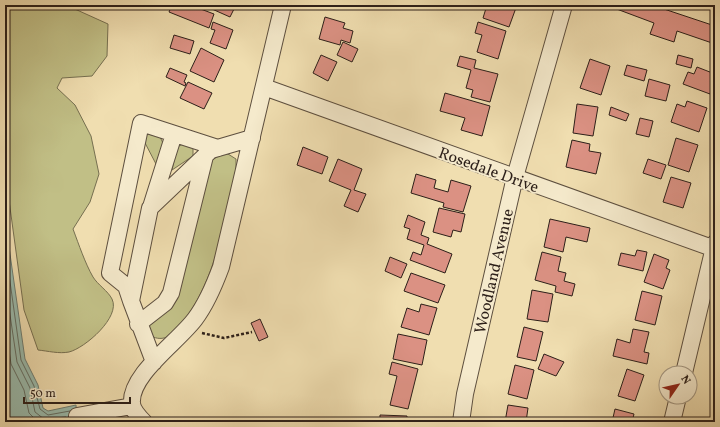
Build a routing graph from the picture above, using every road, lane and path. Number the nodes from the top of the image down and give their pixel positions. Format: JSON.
{"nodes":[{"id":1,"x":283,"y":5,"type":"edge"},
{"id":2,"x":564,"y":5,"type":"edge"},
{"id":3,"x":264,"y":87,"type":"junction"},
{"id":4,"x":174,"y":134,"type":"junction"},
{"id":5,"x":252,"y":138,"type":"junction"},
{"id":6,"x":211,"y":152,"type":"junction"},
{"id":7,"x":515,"y":177,"type":"junction"},
{"id":8,"x":150,"y":208,"type":"junction"},
{"id":9,"x":714,"y":247,"type":"edge"},
{"id":10,"x":131,"y":301,"type":"junction"},
{"id":11,"x":138,"y":324,"type":"junction"},
{"id":12,"x":186,"y":329,"type":"junction"},
{"id":13,"x":252,"y":332,"type":"dead end"},
{"id":14,"x":154,"y":362,"type":"junction"},
{"id":15,"x":686,"y":365,"type":"edge"},
{"id":16,"x":676,"y":405,"type":"edge"},
{"id":17,"x":132,"y":406,"type":"junction"},
{"id":18,"x":76,"y":416,"type":"dead end"},
{"id":19,"x":144,"y":422,"type":"edge"},
{"id":20,"x":461,"y":422,"type":"edge"},
{"id":21,"x":672,"y":422,"type":"edge"}],
"edges":[{"from":1,"to":3,"type":"street"},
{"from":2,"to":7,"type":"street","name":"Woodland Avenue"},
{"from":3,"to":5,"type":"street"},
{"from":3,"to":7,"type":"street","name":"Rosedale Drive"},
{"from":4,"to":6,"type":"street"},
{"from":4,"to":8,"type":"street"},
{"from":4,"to":10,"type":"street"},
{"from":5,"to":6,"type":"street"},
{"from":5,"to":12,"type":"street"},
{"from":6,"to":8,"type":"street"},
{"from":6,"to":11,"type":"street"},
{"from":7,"to":9,"type":"street","name":"Rosedale Drive"},
{"from":7,"to":20,"type":"street","name":"Woodland Avenue"},
{"from":8,"to":10,"type":"street"},
{"from":9,"to":15,"type":"street"},
{"from":10,"to":11,"type":"street"},
{"from":11,"to":14,"type":"street"},
{"from":12,"to":13,"type":"path"},
{"from":12,"to":14,"type":"street"},
{"from":14,"to":17,"type":"street"},
{"from":16,"to":21,"type":"street"},
{"from":17,"to":18,"type":"street"},
{"from":17,"to":19,"type":"street"}]}
